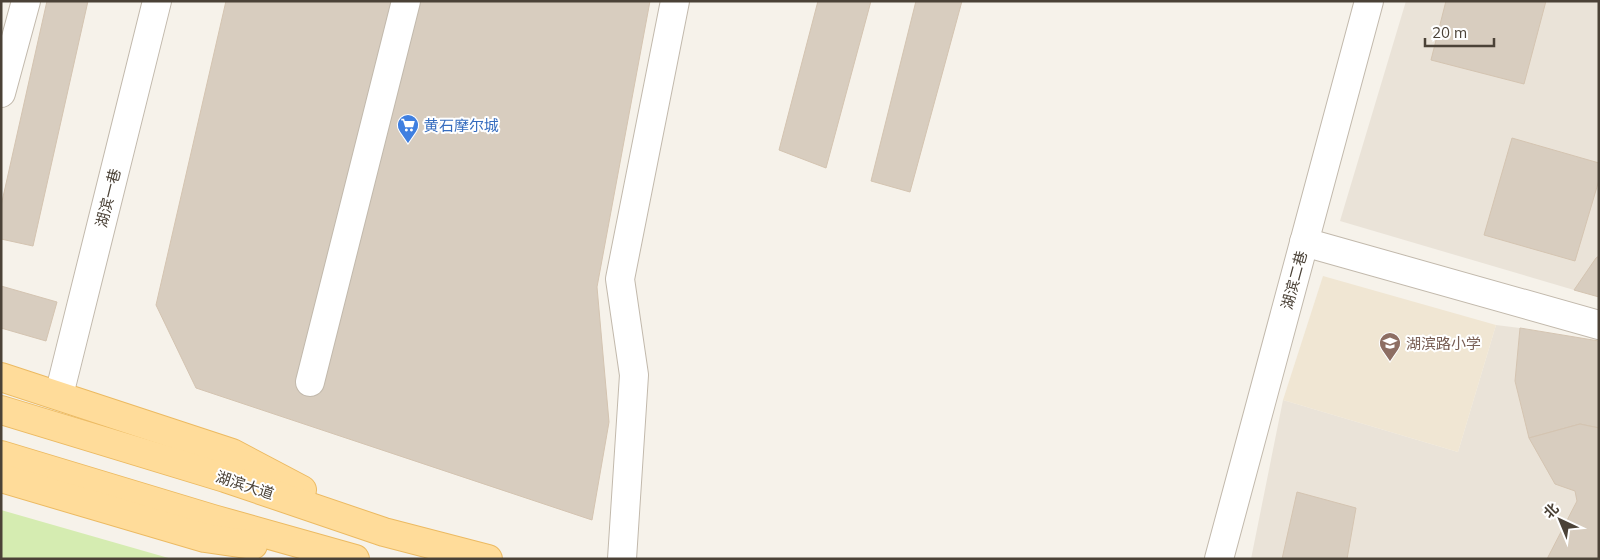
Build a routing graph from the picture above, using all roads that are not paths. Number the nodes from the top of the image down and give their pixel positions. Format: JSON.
{"nodes":[{"id":1,"x":26,"y":1,"type":"edge"},
{"id":2,"x":157,"y":1,"type":"edge"},
{"id":3,"x":406,"y":1,"type":"edge"},
{"id":4,"x":1369,"y":1,"type":"edge"},
{"id":5,"x":673,"y":2,"type":"edge"},
{"id":6,"x":1,"y":93,"type":"edge"},
{"id":7,"x":1304,"y":242,"type":"junction"},
{"id":8,"x":1599,"y":324,"type":"edge"},
{"id":9,"x":1,"y":376,"type":"edge"},
{"id":10,"x":310,"y":382,"type":"dead end"},
{"id":11,"x":59,"y":395,"type":"junction"},
{"id":12,"x":1,"y":410,"type":"edge"},
{"id":13,"x":1,"y":455,"type":"edge"},
{"id":14,"x":1,"y":478,"type":"edge"},
{"id":15,"x":384,"y":532,"type":"junction"},
{"id":16,"x":336,"y":559,"type":"edge"},
{"id":17,"x":355,"y":559,"type":"edge"},
{"id":18,"x":488,"y":559,"type":"edge"},
{"id":19,"x":622,"y":559,"type":"edge"},
{"id":20,"x":1218,"y":559,"type":"edge"}],
"edges":[{"from":1,"to":6,"type":"street"},
{"from":2,"to":11,"type":"street","name":"湖滨一巷"},
{"from":3,"to":10,"type":"street"},
{"from":4,"to":7,"type":"street","name":"湖滨二巷"},
{"from":5,"to":19,"type":"street"},
{"from":7,"to":8,"type":"street"},
{"from":7,"to":20,"type":"street","name":"湖滨二巷"},
{"from":9,"to":11,"type":"main road"},
{"from":11,"to":15,"type":"main road"},
{"from":12,"to":15,"type":"main road","name":"湖滨大道"},
{"from":13,"to":17,"type":"main road"},
{"from":14,"to":16,"type":"main road"},
{"from":15,"to":18,"type":"main road","name":"湖滨大道"}]}
